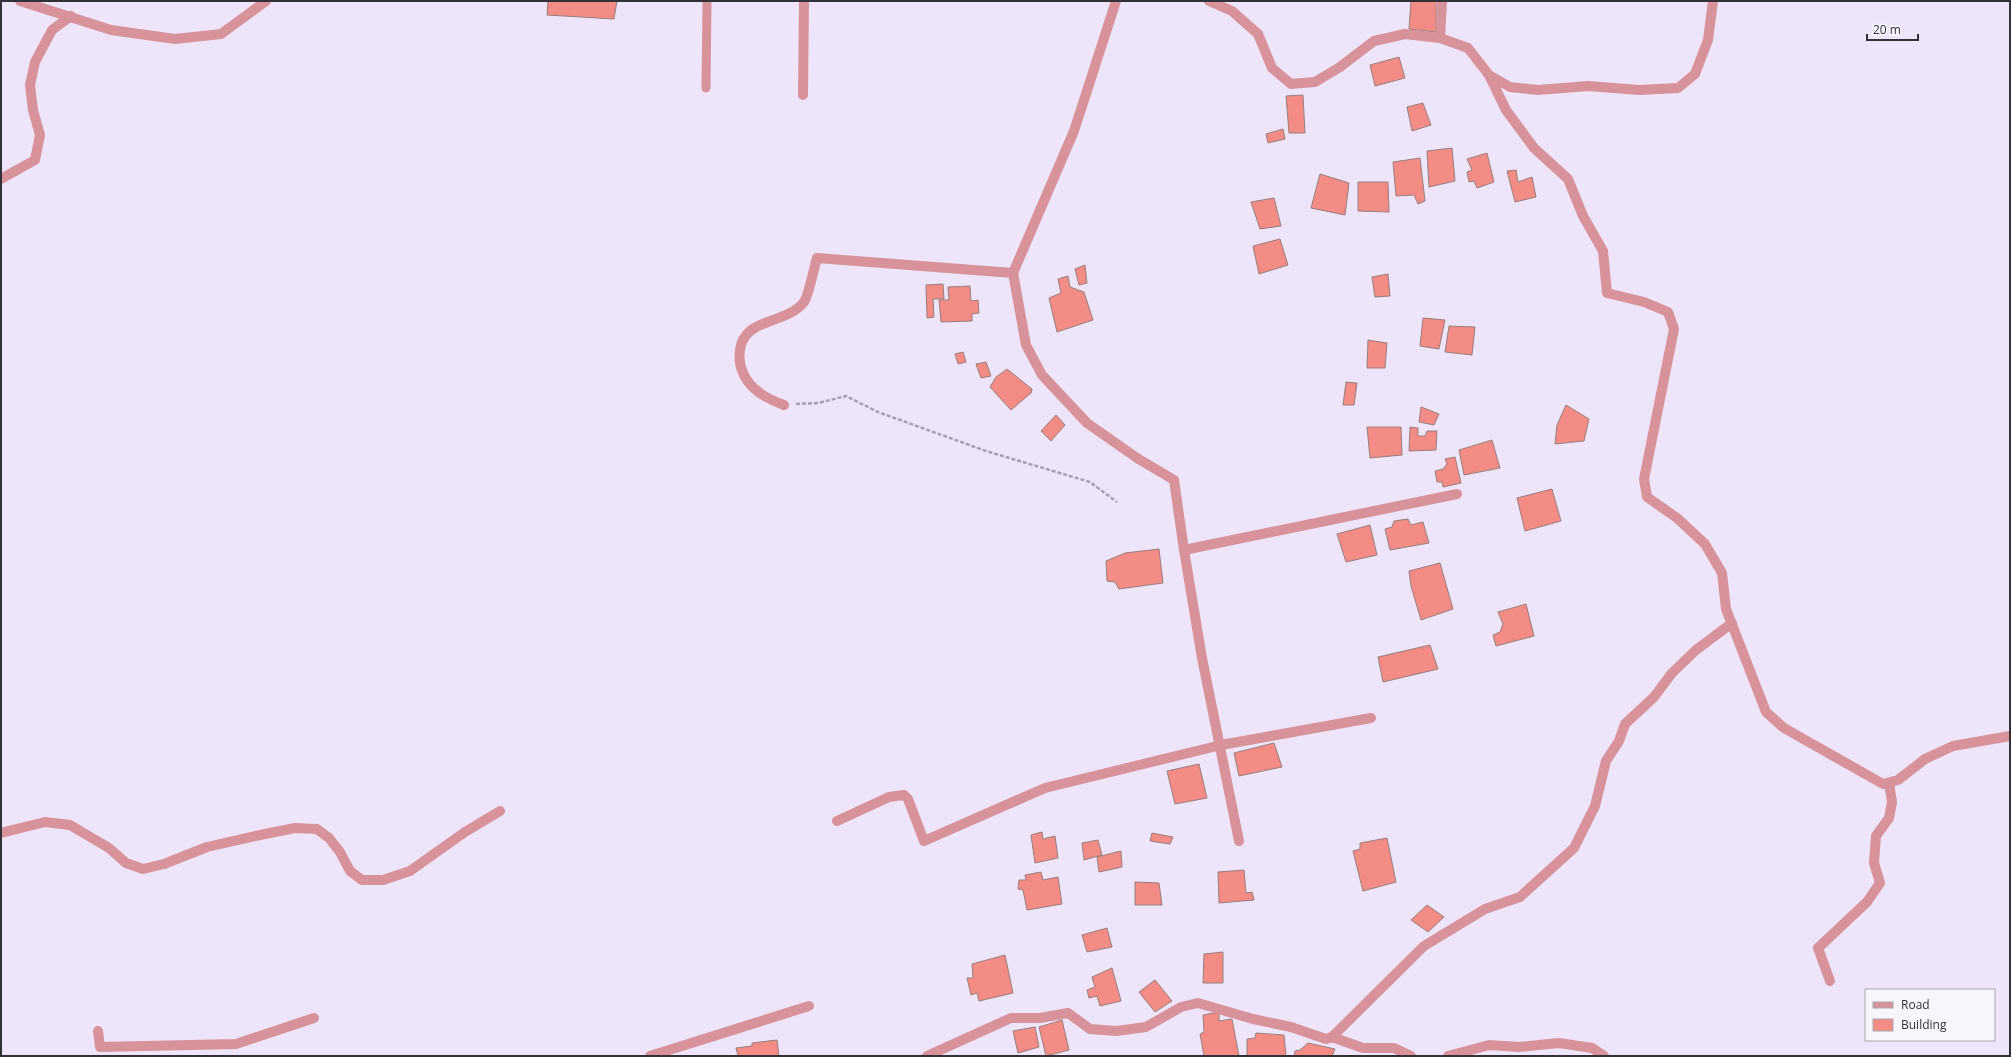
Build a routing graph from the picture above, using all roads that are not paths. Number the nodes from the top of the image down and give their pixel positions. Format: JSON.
{"nodes":[{"id":1,"x":20,"y":1,"type":"edge"},
{"id":2,"x":266,"y":1,"type":"edge"},
{"id":3,"x":707,"y":1,"type":"edge"},
{"id":4,"x":804,"y":1,"type":"edge"},
{"id":5,"x":1116,"y":1,"type":"edge"},
{"id":6,"x":1209,"y":1,"type":"edge"},
{"id":7,"x":1442,"y":1,"type":"edge"},
{"id":8,"x":1713,"y":1,"type":"edge"},
{"id":9,"x":71,"y":16,"type":"junction"},
{"id":10,"x":1440,"y":38,"type":"junction"},
{"id":11,"x":1489,"y":74,"type":"junction"},
{"id":12,"x":706,"y":88,"type":"dead end"},
{"id":13,"x":803,"y":95,"type":"dead end"},
{"id":14,"x":1,"y":179,"type":"edge"},
{"id":15,"x":1013,"y":273,"type":"junction"},
{"id":16,"x":784,"y":405,"type":"road end"},
{"id":17,"x":1457,"y":494,"type":"dead end"},
{"id":18,"x":1184,"y":550,"type":"junction"},
{"id":19,"x":1732,"y":623,"type":"junction"},
{"id":20,"x":1371,"y":718,"type":"dead end"},
{"id":21,"x":2010,"y":736,"type":"edge"},
{"id":22,"x":1221,"y":745,"type":"junction"},
{"id":23,"x":1889,"y":783,"type":"junction"},
{"id":24,"x":500,"y":811,"type":"dead end"},
{"id":25,"x":837,"y":821,"type":"dead end"},
{"id":26,"x":1,"y":833,"type":"edge"},
{"id":27,"x":1238,"y":841,"type":"dead end"},
{"id":28,"x":1830,"y":981,"type":"dead end"},
{"id":29,"x":809,"y":1006,"type":"dead end"},
{"id":30,"x":314,"y":1018,"type":"dead end"},
{"id":31,"x":98,"y":1031,"type":"dead end"},
{"id":32,"x":1332,"y":1038,"type":"junction"},
{"id":33,"x":650,"y":1056,"type":"edge"},
{"id":34,"x":927,"y":1056,"type":"edge"},
{"id":35,"x":1411,"y":1056,"type":"edge"},
{"id":36,"x":1448,"y":1056,"type":"edge"},
{"id":37,"x":1604,"y":1056,"type":"edge"}],
"edges":[{"from":1,"to":9,"type":"street"},
{"from":2,"to":9,"type":"street"},
{"from":3,"to":12,"type":"lane"},
{"from":4,"to":13,"type":"street"},
{"from":5,"to":15,"type":"street"},
{"from":6,"to":10,"type":"street"},
{"from":7,"to":10,"type":"street"},
{"from":8,"to":11,"type":"street"},
{"from":9,"to":14,"type":"street"},
{"from":10,"to":11,"type":"street"},
{"from":11,"to":19,"type":"street"},
{"from":15,"to":16,"type":"street"},
{"from":15,"to":18,"type":"street"},
{"from":17,"to":18,"type":"street"},
{"from":18,"to":22,"type":"street"},
{"from":19,"to":23,"type":"street"},
{"from":19,"to":32,"type":"street"},
{"from":20,"to":22,"type":"street"},
{"from":21,"to":23,"type":"street"},
{"from":22,"to":25,"type":"street"},
{"from":22,"to":27,"type":"street"},
{"from":23,"to":28,"type":"street"},
{"from":24,"to":26,"type":"street"},
{"from":29,"to":33,"type":"street"},
{"from":30,"to":31,"type":"street"},
{"from":32,"to":34,"type":"street"},
{"from":32,"to":35,"type":"street"},
{"from":36,"to":37,"type":"street"}]}
